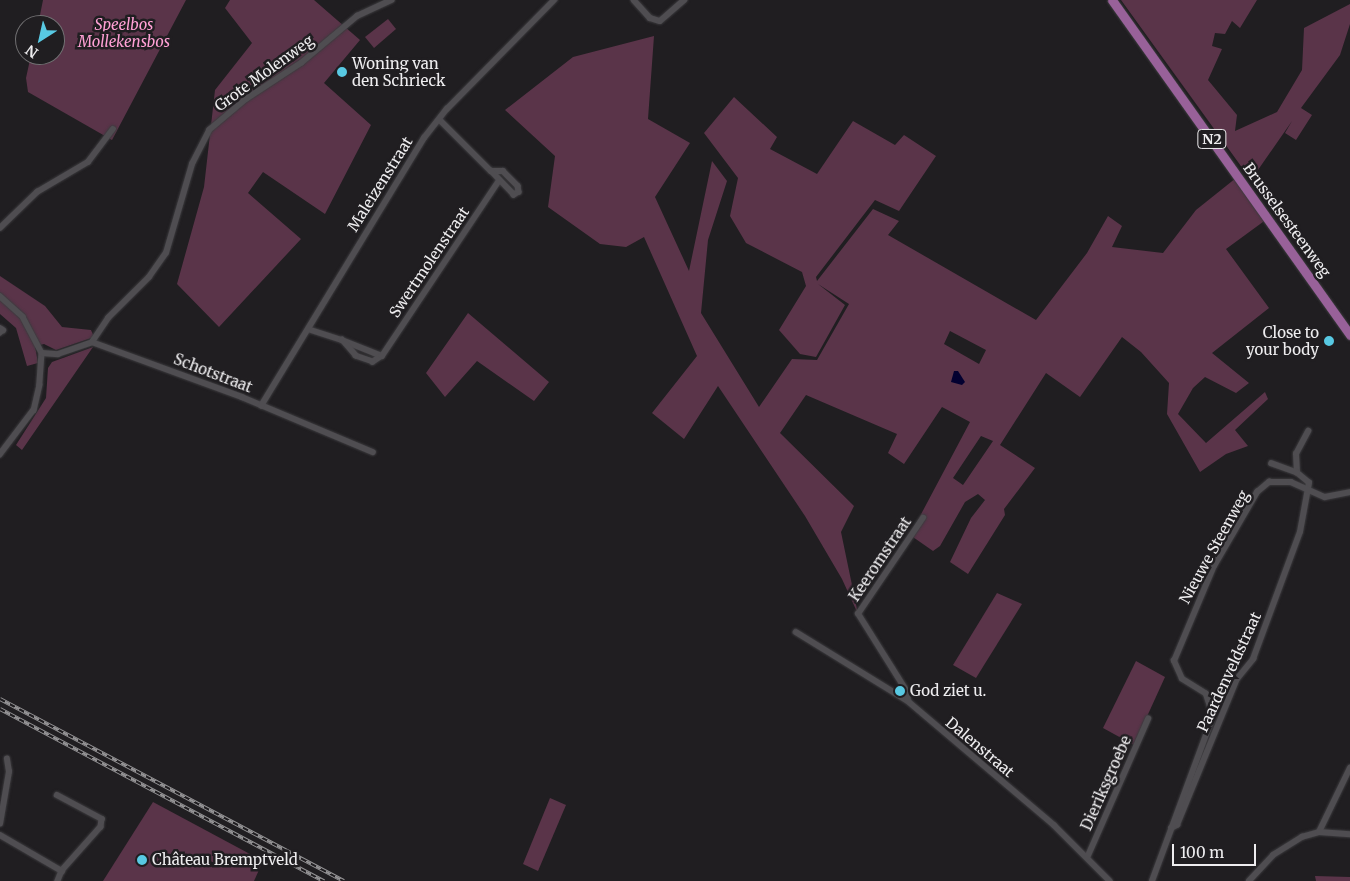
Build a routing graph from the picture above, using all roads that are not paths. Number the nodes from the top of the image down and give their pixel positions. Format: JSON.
{"nodes":[{"id":1,"x":391,"y":0,"type":"edge"},
{"id":2,"x":554,"y":0,"type":"edge"},
{"id":3,"x":634,"y":0,"type":"edge"},
{"id":4,"x":684,"y":0,"type":"edge"},
{"id":5,"x":1112,"y":0,"type":"edge"},
{"id":6,"x":440,"y":120,"type":"junction"},
{"id":7,"x":113,"y":129,"type":"dead end"},
{"id":8,"x":491,"y":171,"type":"junction"},
{"id":9,"x":498,"y":182,"type":"junction"},
{"id":10,"x":0,"y":228,"type":"edge"},
{"id":11,"x":0,"y":296,"type":"edge"},
{"id":12,"x":1335,"y":309,"type":"junction"},
{"id":13,"x":1350,"y":326,"type":"edge"},
{"id":14,"x":0,"y":328,"type":"edge"},
{"id":15,"x":308,"y":328,"type":"junction"},
{"id":16,"x":0,"y":333,"type":"edge"},
{"id":17,"x":1350,"y":334,"type":"edge"},
{"id":18,"x":342,"y":340,"type":"junction"},
{"id":19,"x":92,"y":342,"type":"junction"},
{"id":20,"x":42,"y":353,"type":"junction"},
{"id":21,"x":382,"y":356,"type":"junction"},
{"id":22,"x":261,"y":406,"type":"junction"},
{"id":23,"x":1308,"y":431,"type":"dead end"},
{"id":24,"x":373,"y":452,"type":"dead end"},
{"id":25,"x":0,"y":455,"type":"edge"},
{"id":26,"x":1272,"y":464,"type":"dead end"},
{"id":27,"x":1297,"y":473,"type":"junction"},
{"id":28,"x":1309,"y":491,"type":"junction"},
{"id":29,"x":1350,"y":492,"type":"edge"},
{"id":30,"x":923,"y":518,"type":"dead end"},
{"id":31,"x":858,"y":614,"type":"joint"},
{"id":32,"x":796,"y":632,"type":"dead end"},
{"id":33,"x":908,"y":701,"type":"junction"},
{"id":34,"x":1148,"y":719,"type":"dead end"},
{"id":35,"x":7,"y":758,"type":"dead end"},
{"id":36,"x":1350,"y":768,"type":"edge"},
{"id":37,"x":57,"y":795,"type":"dead end"},
{"id":38,"x":0,"y":824,"type":"edge"},
{"id":39,"x":1171,"y":828,"type":"junction"},
{"id":40,"x":1319,"y":832,"type":"junction"},
{"id":41,"x":1350,"y":834,"type":"edge"},
{"id":42,"x":0,"y":835,"type":"edge"},
{"id":43,"x":1087,"y":858,"type":"junction"},
{"id":44,"x":62,"y":871,"type":"junction"},
{"id":45,"x":58,"y":881,"type":"edge"},
{"id":46,"x":1110,"y":881,"type":"edge"},
{"id":47,"x":1152,"y":881,"type":"edge"},
{"id":48,"x":1249,"y":881,"type":"edge"}],
"edges":[{"from":1,"to":19,"type":"street","name":"Grote Molenweg"},
{"from":2,"to":6,"type":"street","name":"Maleizenstraat"},
{"from":3,"to":4,"type":"street"},
{"from":5,"to":12,"type":"main road","name":"Brusselsesteenweg","number":"N2"},
{"from":6,"to":8,"type":"street"},
{"from":6,"to":15,"type":"street","name":"Maleizenstraat"},
{"from":7,"to":10,"type":"street"},
{"from":8,"to":9,"type":"street"},
{"from":8,"to":9,"type":"street"},
{"from":9,"to":21,"type":"street","name":"Swertmolenstraat"},
{"from":11,"to":20,"type":"street"},
{"from":12,"to":13,"type":"main road","name":"Brusselsesteenweg","number":"N2"},
{"from":12,"to":17,"type":"main road","name":"Brusselsesteenweg","number":"N2"},
{"from":14,"to":16,"type":"street"},
{"from":15,"to":18,"type":"street"},
{"from":15,"to":22,"type":"street","name":"Maleizenstraat"},
{"from":18,"to":21,"type":"street"},
{"from":18,"to":21,"type":"street"},
{"from":19,"to":20,"type":"street"},
{"from":19,"to":22,"type":"street","name":"Schotstraat"},
{"from":20,"to":25,"type":"street"},
{"from":22,"to":24,"type":"street","name":"Schotstraat"},
{"from":23,"to":27,"type":"street"},
{"from":26,"to":27,"type":"street"},
{"from":27,"to":28,"type":"street"},
{"from":28,"to":29,"type":"street","name":"Nieuwe Steenweg"},
{"from":28,"to":39,"type":"street","name":"Paardenveldstraat"},
{"from":28,"to":39,"type":"street","name":"Nieuwe Steenweg"},
{"from":30,"to":31,"type":"street","name":"Keeromstraat"},
{"from":31,"to":33,"type":"street","name":"Dalenstraat"},
{"from":32,"to":33,"type":"street"},
{"from":33,"to":43,"type":"street","name":"Dalenstraat"},
{"from":34,"to":43,"type":"street","name":"Dieriksgroebe"},
{"from":35,"to":38,"type":"street"},
{"from":36,"to":40,"type":"street"},
{"from":37,"to":44,"type":"street"},
{"from":39,"to":47,"type":"street","name":"Nieuwe Steenweg"},
{"from":40,"to":41,"type":"street"},
{"from":40,"to":48,"type":"street"},
{"from":42,"to":44,"type":"street"},
{"from":43,"to":46,"type":"street","name":"Dalenstraat"},
{"from":44,"to":45,"type":"street"}]}
